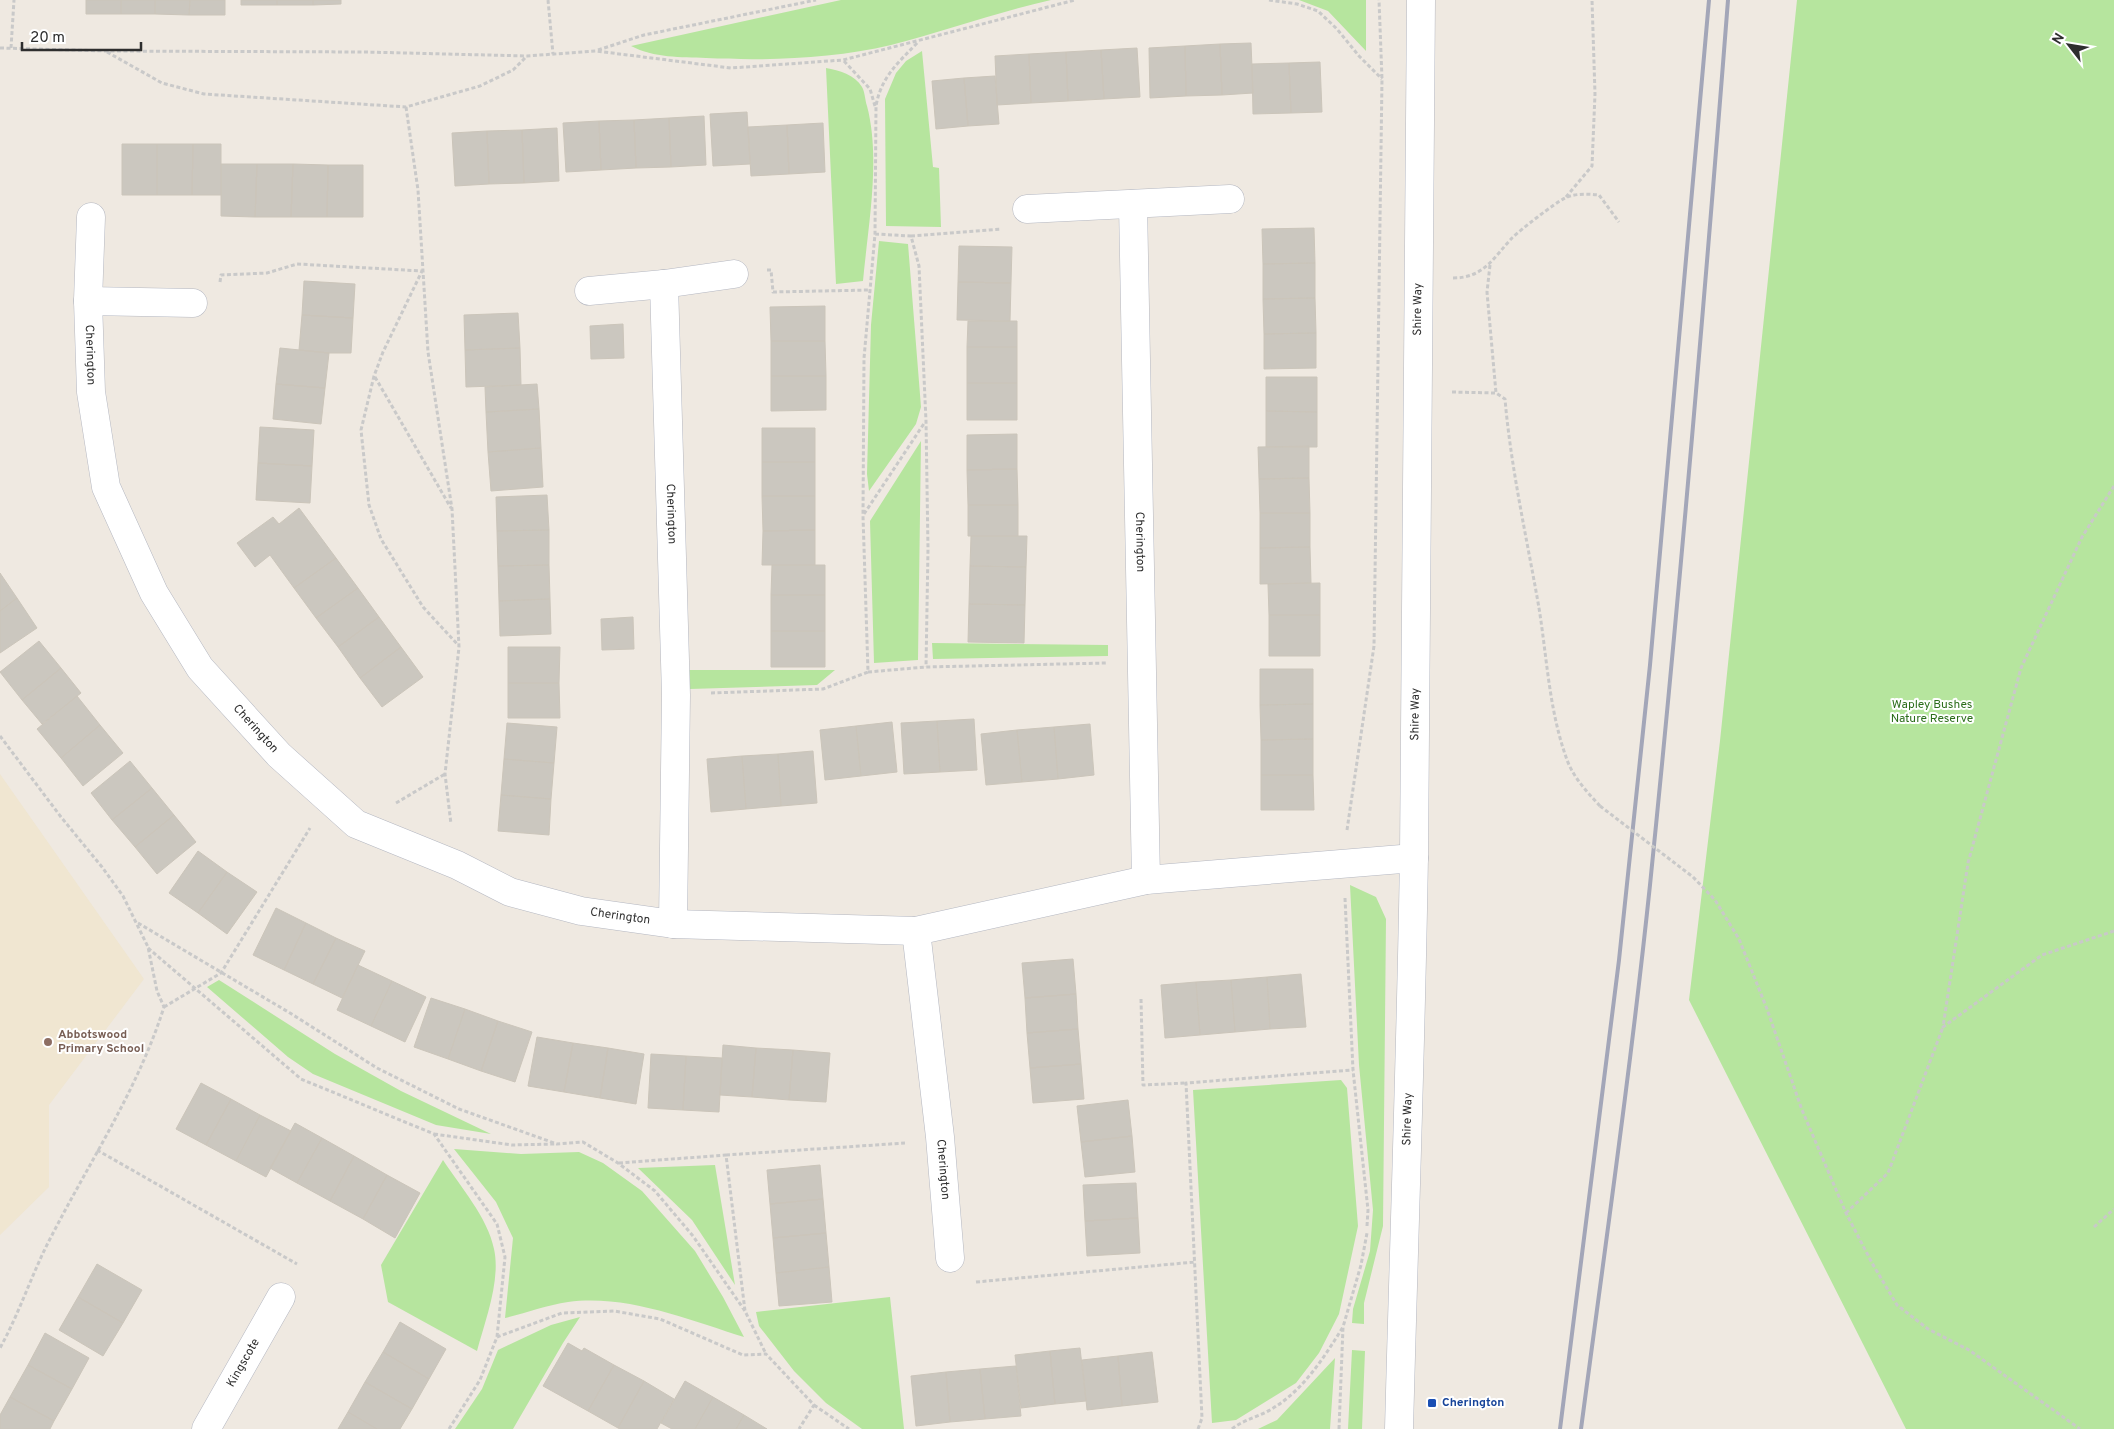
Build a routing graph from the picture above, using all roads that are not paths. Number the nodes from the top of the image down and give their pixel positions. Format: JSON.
{"nodes":[{"id":1,"x":1421,"y":0,"type":"edge"},
{"id":2,"x":1230,"y":199,"type":"dead end"},
{"id":3,"x":1133,"y":204,"type":"junction"},
{"id":4,"x":1026,"y":209,"type":"road end"},
{"id":5,"x":91,"y":217,"type":"dead end"},
{"id":6,"x":734,"y":274,"type":"dead end"},
{"id":7,"x":664,"y":284,"type":"junction"},
{"id":8,"x":589,"y":291,"type":"dead end"},
{"id":9,"x":88,"y":301,"type":"junction"},
{"id":10,"x":193,"y":304,"type":"road end"},
{"id":11,"x":1414,"y":858,"type":"junction"},
{"id":12,"x":1146,"y":880,"type":"junction"},
{"id":13,"x":673,"y":924,"type":"junction"},
{"id":14,"x":916,"y":931,"type":"junction"},
{"id":15,"x":950,"y":1258,"type":"road end"},
{"id":16,"x":280,"y":1297,"type":"road end"},
{"id":17,"x":206,"y":1429,"type":"edge"},
{"id":18,"x":1400,"y":1429,"type":"edge"}],
"edges":[{"from":1,"to":11,"type":"street","name":"Shire Way"},
{"from":2,"to":3,"type":"street"},
{"from":3,"to":4,"type":"street"},
{"from":3,"to":12,"type":"street","name":"Cherington"},
{"from":5,"to":9,"type":"street","name":"Cherington"},
{"from":6,"to":7,"type":"street"},
{"from":7,"to":8,"type":"street"},
{"from":7,"to":13,"type":"street","name":"Cherington"},
{"from":9,"to":10,"type":"street"},
{"from":9,"to":13,"type":"street","name":"Cherington"},
{"from":11,"to":12,"type":"street","name":"Cherington"},
{"from":11,"to":18,"type":"street","name":"Shire Way"},
{"from":12,"to":14,"type":"street","name":"Cherington"},
{"from":13,"to":14,"type":"street","name":"Cherington"},
{"from":14,"to":15,"type":"street","name":"Cherington"},
{"from":16,"to":17,"type":"street","name":"Kingscote"}]}
